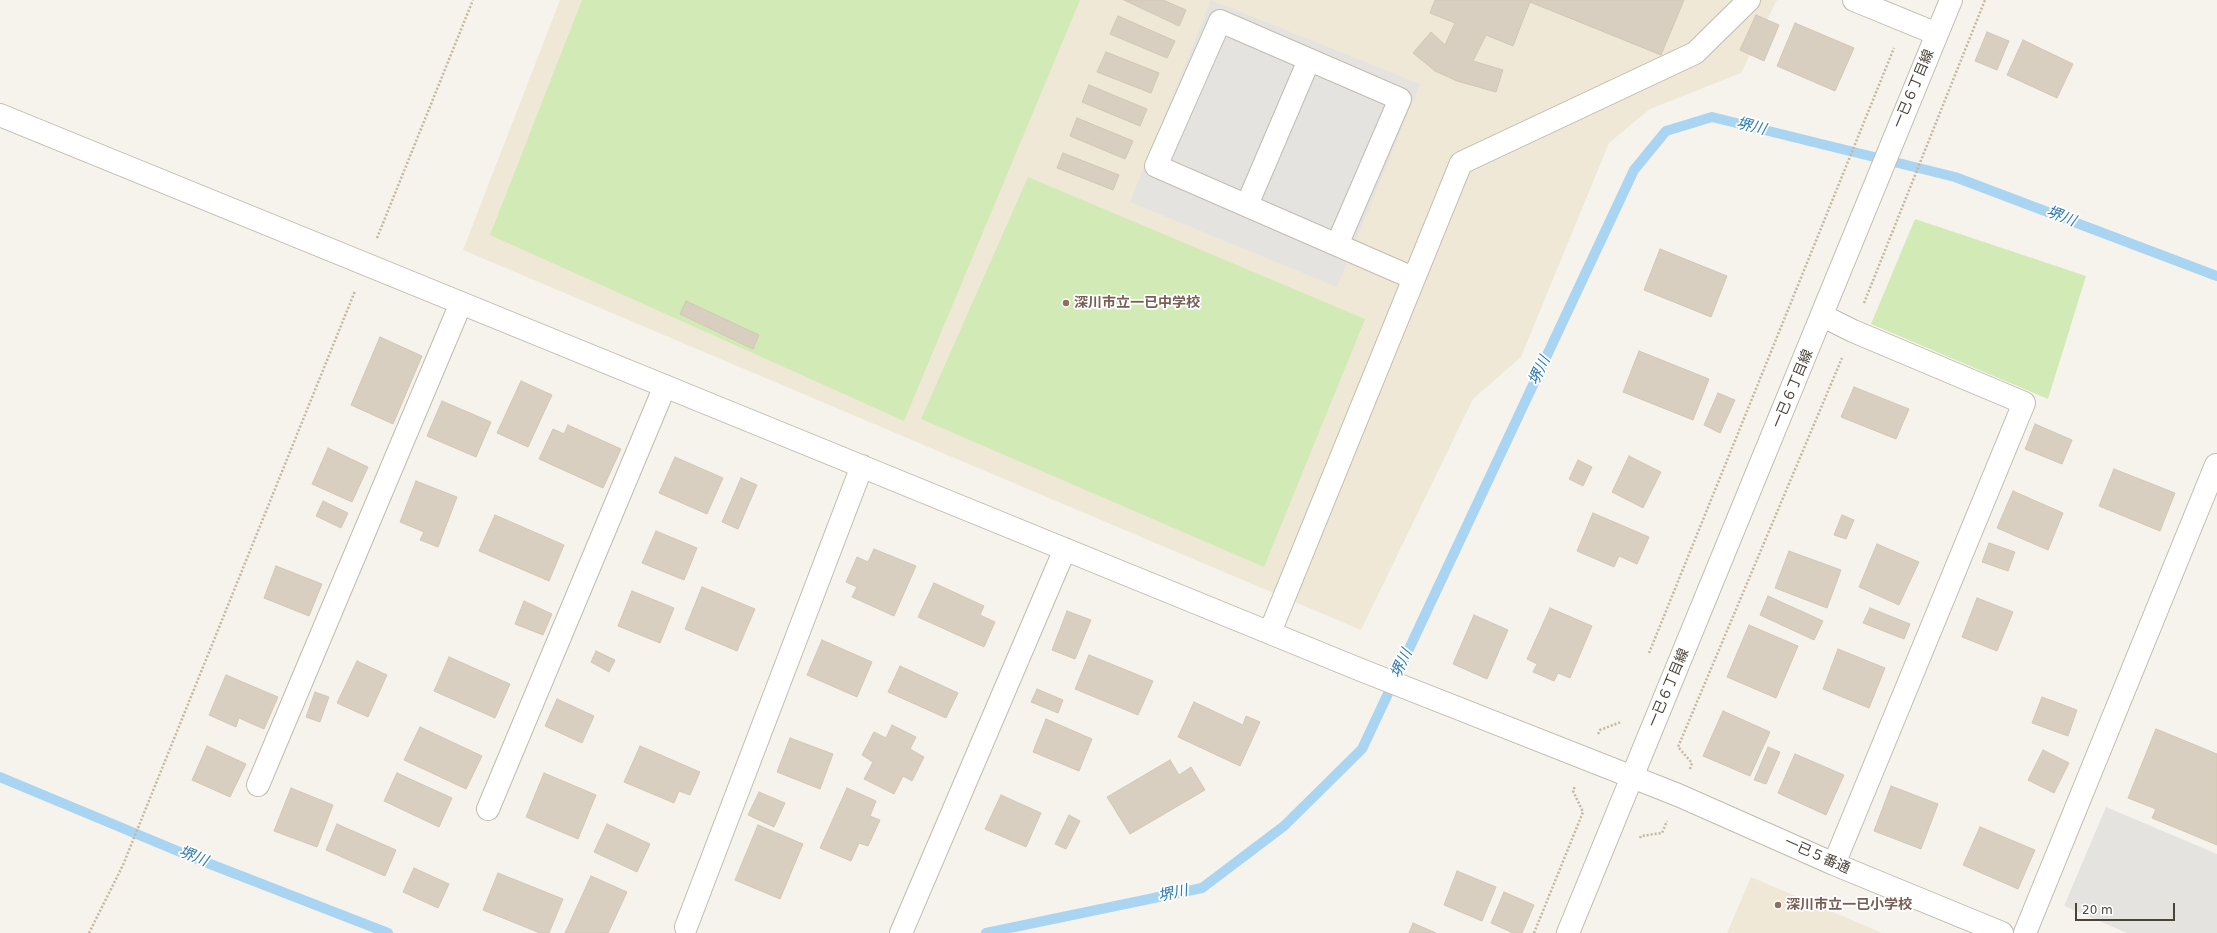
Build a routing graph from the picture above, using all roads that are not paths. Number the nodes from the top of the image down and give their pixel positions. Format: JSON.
{"nodes":[{"id":1,"x":1749,"y":0,"type":"edge"},
{"id":2,"x":1854,"y":0,"type":"edge"},
{"id":3,"x":1951,"y":0,"type":"edge"},
{"id":4,"x":1937,"y":34,"type":"junction"},
{"id":5,"x":1310,"y":60,"type":"junction"},
{"id":6,"x":0,"y":115,"type":"edge"},
{"id":7,"x":1247,"y":205,"type":"junction"},
{"id":8,"x":1337,"y":245,"type":"junction"},
{"id":9,"x":1414,"y":278,"type":"junction"},
{"id":10,"x":461,"y":303,"type":"junction"},
{"id":11,"x":1823,"y":316,"type":"junction"},
{"id":12,"x":665,"y":386,"type":"junction"},
{"id":13,"x":2216,"y":465,"type":"dead end"},
{"id":14,"x":862,"y":466,"type":"junction"},
{"id":15,"x":1065,"y":549,"type":"junction"},
{"id":16,"x":1270,"y":632,"type":"junction"},
{"id":17,"x":1632,"y":777,"type":"junction"},
{"id":18,"x":258,"y":785,"type":"dead end"},
{"id":19,"x":488,"y":809,"type":"dead end"},
{"id":20,"x":1834,"y":864,"type":"junction"},
{"id":21,"x":905,"y":925,"type":"edge"},
{"id":22,"x":686,"y":927,"type":"dead end"},
{"id":23,"x":1568,"y":933,"type":"edge"},
{"id":24,"x":2002,"y":933,"type":"edge"},
{"id":25,"x":2025,"y":933,"type":"edge"}],
"edges":[{"from":1,"to":9,"type":"street"},
{"from":2,"to":4,"type":"street"},
{"from":3,"to":4,"type":"street","name":"一已６丁目線"},
{"from":4,"to":11,"type":"street","name":"一已６丁目線"},
{"from":5,"to":7,"type":"street"},
{"from":5,"to":7,"type":"street"},
{"from":5,"to":8,"type":"street"},
{"from":6,"to":10,"type":"street","name":"一已５番通"},
{"from":7,"to":8,"type":"street"},
{"from":8,"to":9,"type":"street"},
{"from":9,"to":16,"type":"street"},
{"from":10,"to":12,"type":"street","name":"一已５番通"},
{"from":10,"to":18,"type":"street"},
{"from":11,"to":17,"type":"street","name":"一已６丁目線"},
{"from":11,"to":20,"type":"street"},
{"from":12,"to":14,"type":"street","name":"一已５番通"},
{"from":12,"to":19,"type":"street"},
{"from":13,"to":25,"type":"street"},
{"from":14,"to":15,"type":"street","name":"一已５番通"},
{"from":14,"to":22,"type":"street"},
{"from":15,"to":16,"type":"street","name":"一已５番通"},
{"from":15,"to":21,"type":"street"},
{"from":16,"to":17,"type":"street","name":"一已５番通"},
{"from":17,"to":20,"type":"street","name":"一已５番通"},
{"from":17,"to":23,"type":"street","name":"一已６丁目線"},
{"from":20,"to":24,"type":"street","name":"一已５番通"}]}
